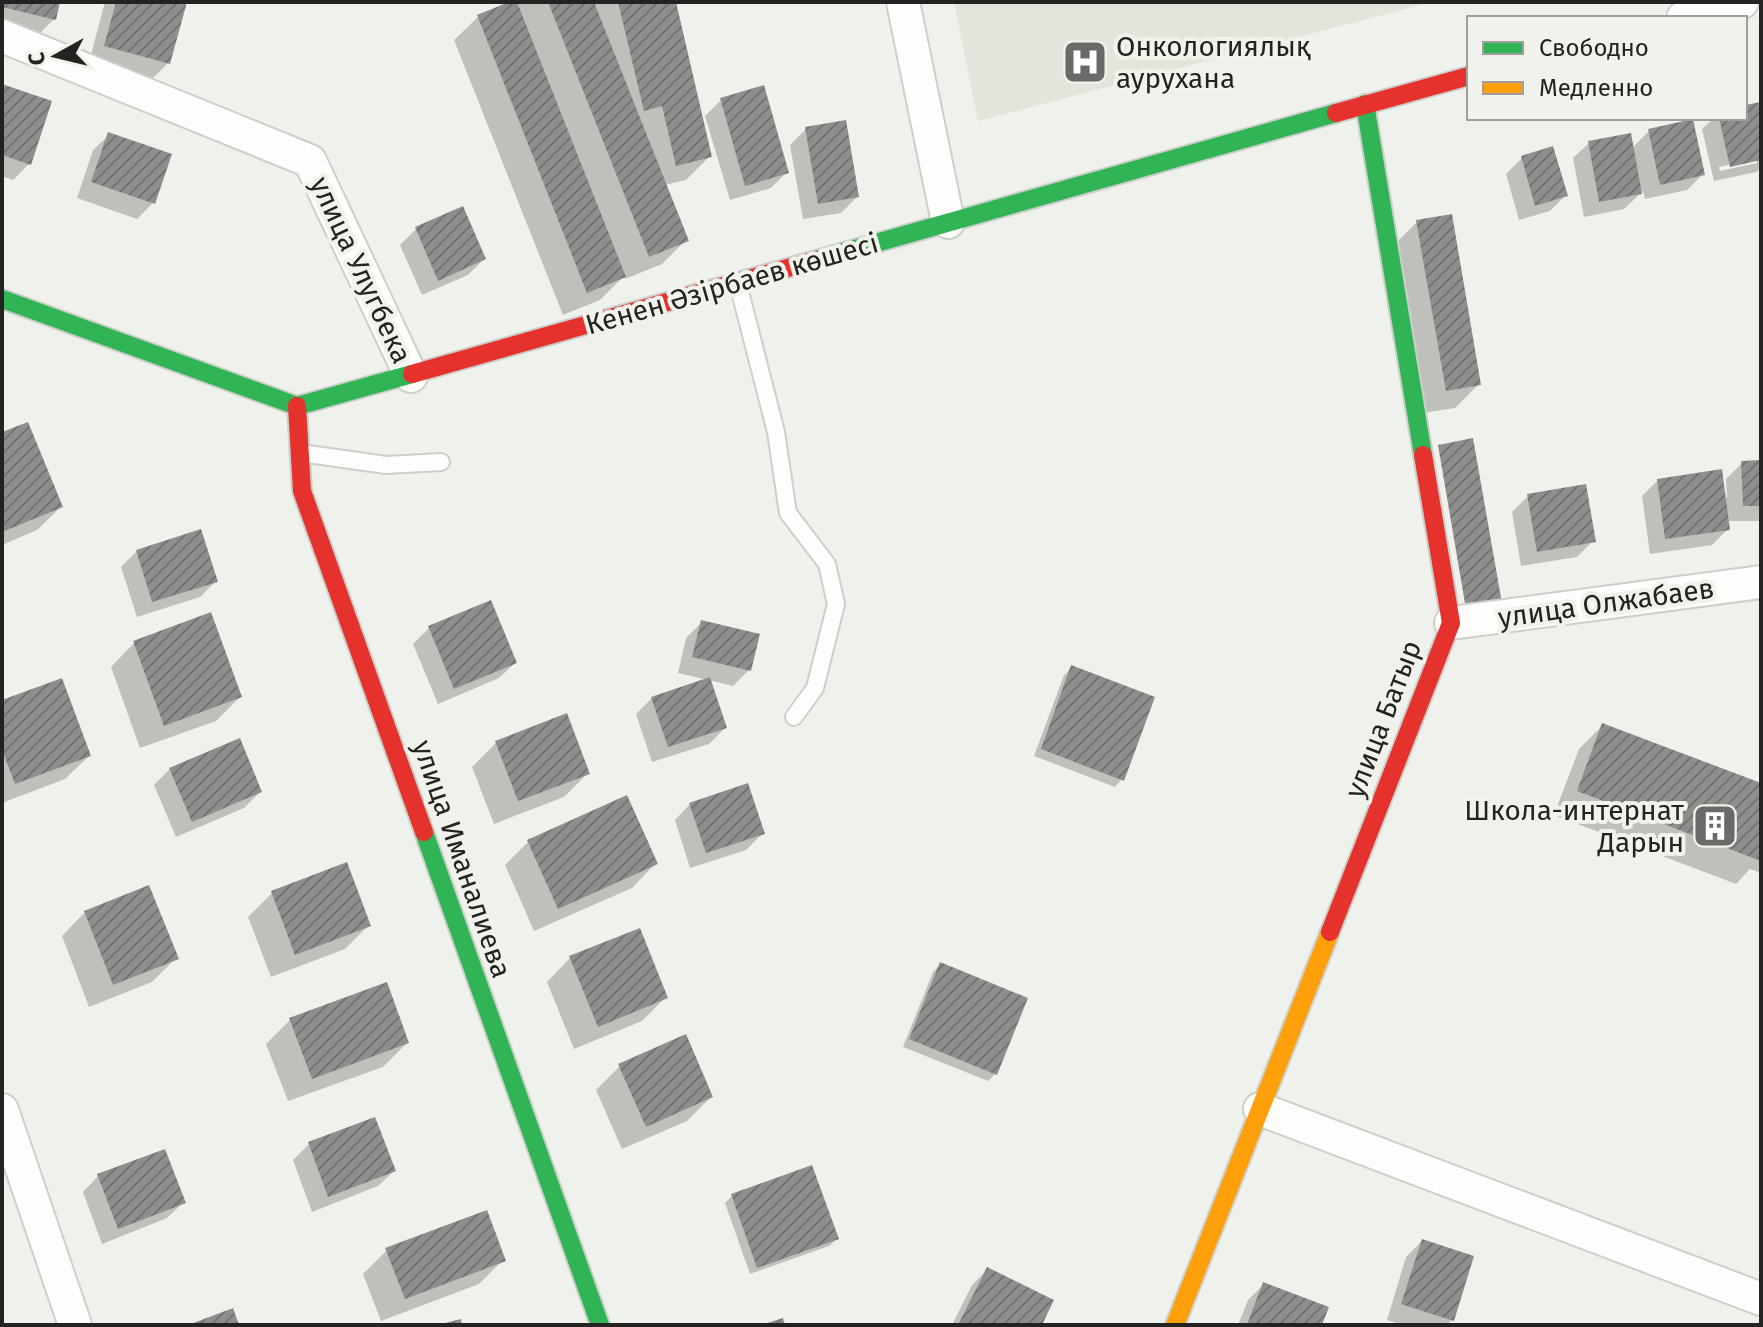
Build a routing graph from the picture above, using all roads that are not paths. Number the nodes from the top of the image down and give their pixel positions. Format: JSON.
{"nodes":[{"id":1,"x":903,"y":2,"type":"edge"},
{"id":2,"x":1742,"y":2,"type":"edge"},
{"id":3,"x":1690,"y":16,"type":"edge"},
{"id":4,"x":2,"y":36,"type":"edge"},
{"id":5,"x":1467,"y":77,"type":"edge"},
{"id":6,"x":1365,"y":104,"type":"junction"},
{"id":7,"x":948,"y":222,"type":"junction"},
{"id":8,"x":738,"y":282,"type":"junction"},
{"id":9,"x":2,"y":299,"type":"edge"},
{"id":10,"x":411,"y":376,"type":"junction"},
{"id":11,"x":297,"y":406,"type":"junction"},
{"id":12,"x":300,"y":452,"type":"junction"},
{"id":13,"x":441,"y":462,"type":"dead end"},
{"id":14,"x":1761,"y":582,"type":"edge"},
{"id":15,"x":1451,"y":623,"type":"junction"},
{"id":16,"x":794,"y":717,"type":"dead end"},
{"id":17,"x":1260,"y":1109,"type":"junction"},
{"id":18,"x":2,"y":1110,"type":"edge"},
{"id":19,"x":1761,"y":1299,"type":"edge"},
{"id":20,"x":75,"y":1325,"type":"edge"},
{"id":21,"x":600,"y":1325,"type":"edge"},
{"id":22,"x":1175,"y":1325,"type":"edge"}],
"edges":[{"from":1,"to":7,"type":"street"},
{"from":2,"to":3,"type":"street"},
{"from":4,"to":10,"type":"street","name":"улица Улугбека"},
{"from":5,"to":6,"type":"street","name":"Кенен Әзірбаев көшесі"},
{"from":6,"to":7,"type":"street","name":"Кенен Әзірбаев көшесі"},
{"from":6,"to":15,"type":"street","name":"улица Батыр"},
{"from":7,"to":8,"type":"street","name":"Кенен Әзірбаев көшесі"},
{"from":8,"to":10,"type":"street","name":"Кенен Әзірбаев көшесі"},
{"from":8,"to":16,"type":"lane"},
{"from":9,"to":11,"type":"street"},
{"from":10,"to":11,"type":"street","name":"Кенен Әзірбаев көшесі"},
{"from":11,"to":12,"type":"street","name":"улица Иманалиева"},
{"from":12,"to":13,"type":"lane"},
{"from":12,"to":21,"type":"street","name":"улица Иманалиева"},
{"from":14,"to":15,"type":"street","name":"улица Олжабаев"},
{"from":15,"to":17,"type":"street","name":"улица Батыр"},
{"from":17,"to":19,"type":"street"},
{"from":17,"to":22,"type":"street","name":"улица Батыр"},
{"from":18,"to":20,"type":"street"}]}
